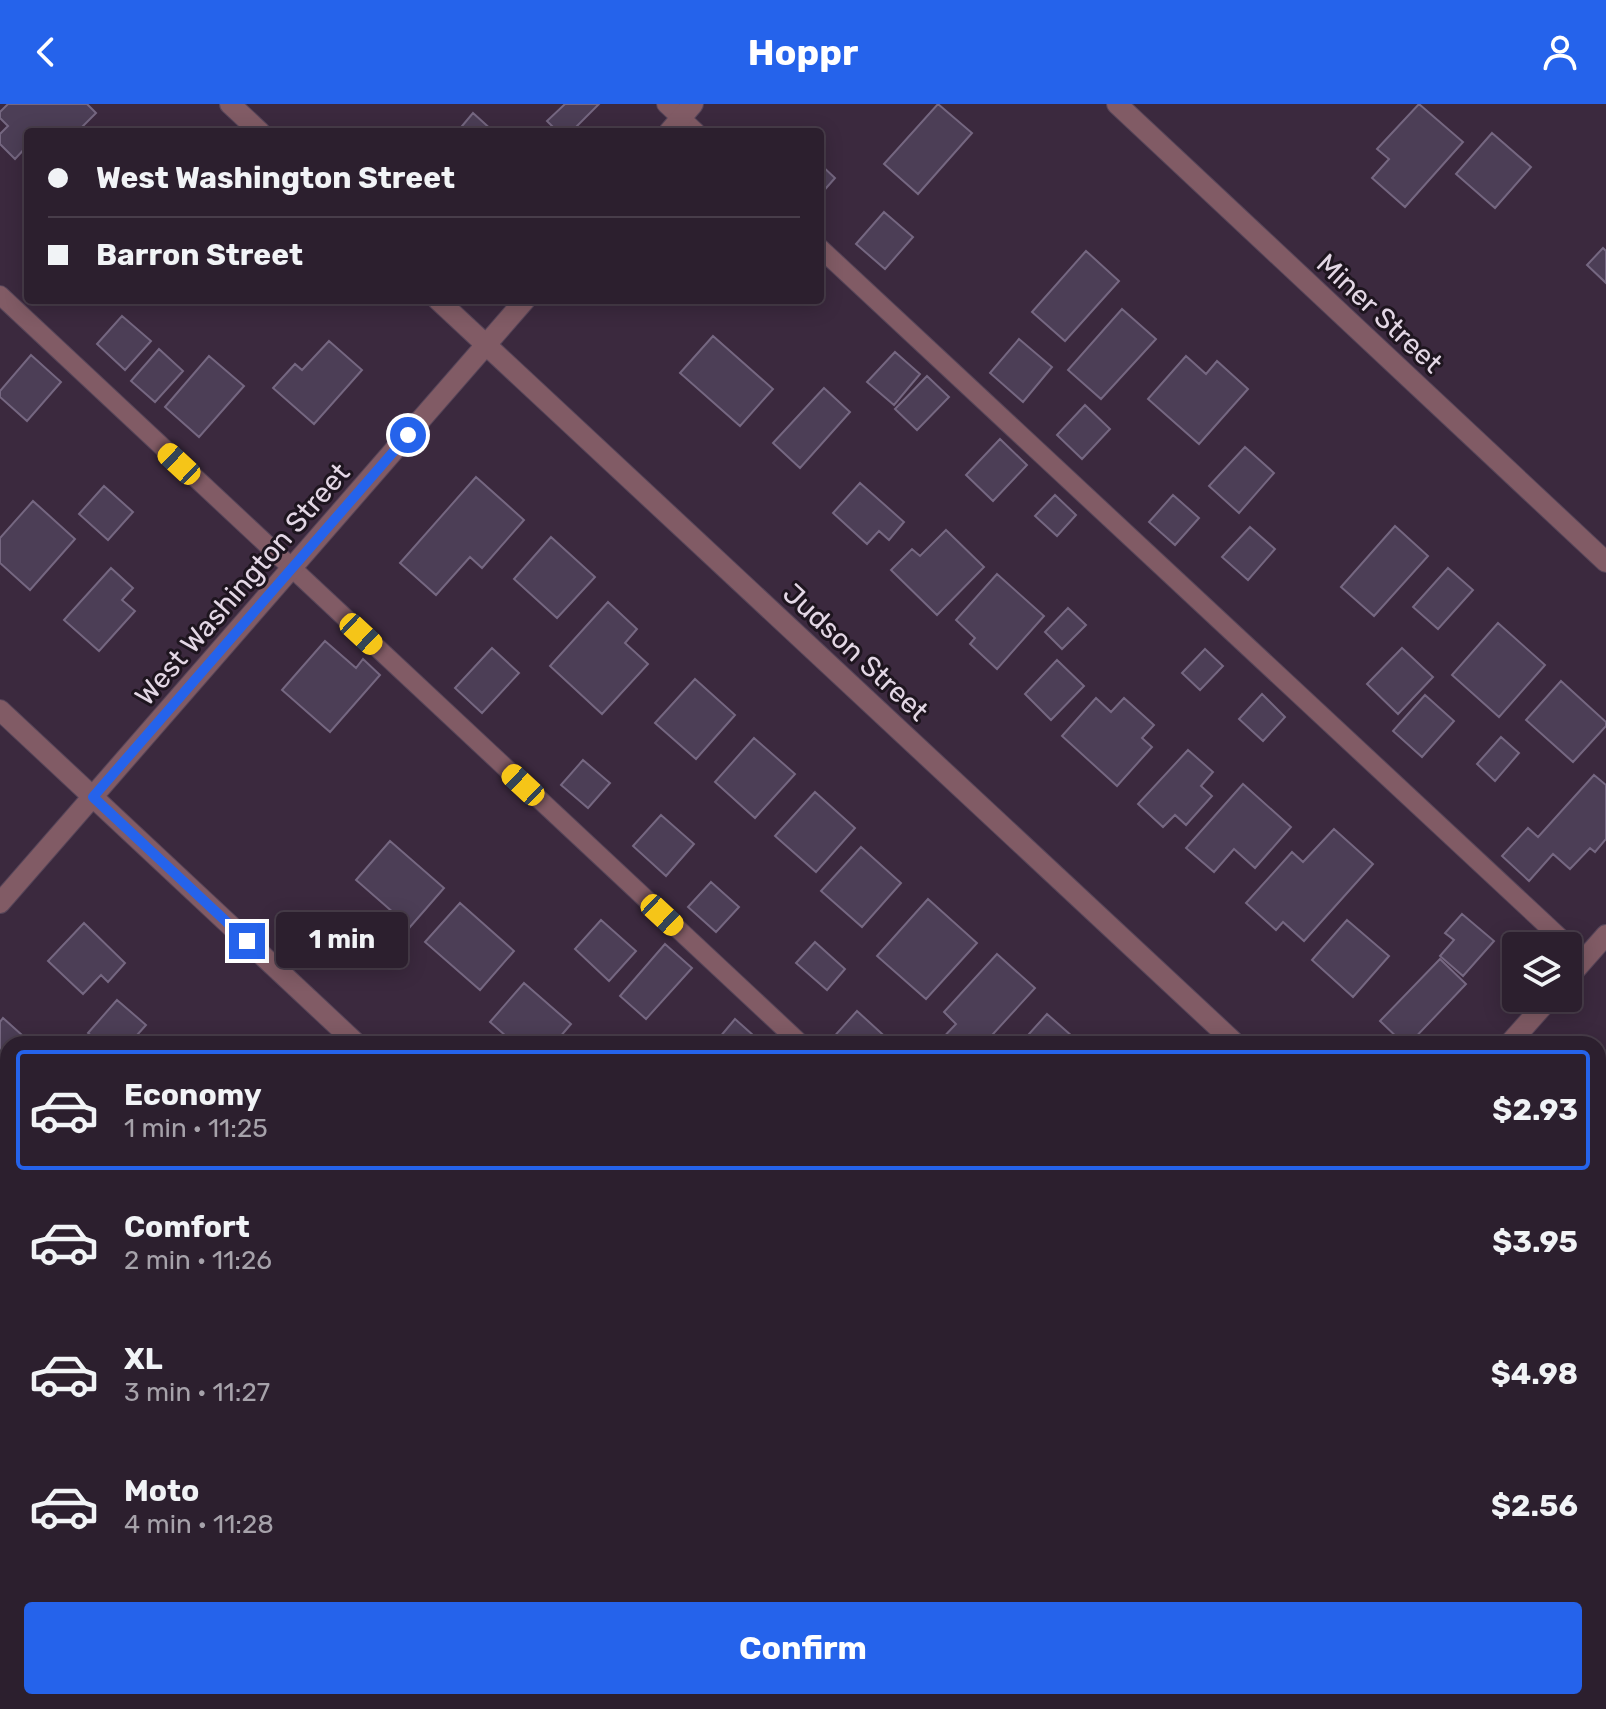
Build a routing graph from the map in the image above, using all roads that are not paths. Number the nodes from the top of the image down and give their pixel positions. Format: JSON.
{"nodes":[{"id":1,"x":230,"y":104,"type":"edge"},
{"id":2,"x":1117,"y":104,"type":"edge"},
{"id":3,"x":256,"y":128,"type":"edge"},
{"id":4,"x":824,"y":252,"type":"edge"},
{"id":5,"x":0,"y":295,"type":"edge"},
{"id":6,"x":442,"y":304,"type":"edge"},
{"id":7,"x":522,"y":304,"type":"edge"},
{"id":8,"x":486,"y":345,"type":"junction"},
{"id":9,"x":1606,"y":562,"type":"edge"},
{"id":10,"x":291,"y":570,"type":"junction"},
{"id":11,"x":0,"y":710,"type":"edge"},
{"id":12,"x":93,"y":797,"type":"junction"},
{"id":13,"x":0,"y":903,"type":"edge"},
{"id":14,"x":1606,"y":935,"type":"edge"},
{"id":15,"x":1584,"y":960,"type":"junction"},
{"id":16,"x":1582,"y":962,"type":"edge"},
{"id":17,"x":1538,"y":1012,"type":"edge"},
{"id":18,"x":348,"y":1036,"type":"edge"},
{"id":19,"x":792,"y":1036,"type":"edge"},
{"id":20,"x":1227,"y":1036,"type":"edge"},
{"id":21,"x":1516,"y":1036,"type":"edge"}],
"edges":[{"from":1,"to":3,"type":"street"},
{"from":2,"to":9,"type":"street","name":"Miner Street"},
{"from":4,"to":15,"type":"lane"},
{"from":5,"to":10,"type":"lane"},
{"from":6,"to":8,"type":"street","name":"Judson Street"},
{"from":7,"to":8,"type":"street","name":"West Washington Street"},
{"from":8,"to":10,"type":"street","name":"West Washington Street"},
{"from":8,"to":20,"type":"street","name":"Judson Street"},
{"from":10,"to":12,"type":"street","name":"West Washington Street"},
{"from":10,"to":19,"type":"lane"},
{"from":11,"to":12,"type":"street"},
{"from":12,"to":13,"type":"street","name":"West Washington Street"},
{"from":12,"to":18,"type":"street"},
{"from":14,"to":15,"type":"street"},
{"from":15,"to":16,"type":"street"},
{"from":17,"to":21,"type":"street"}]}
